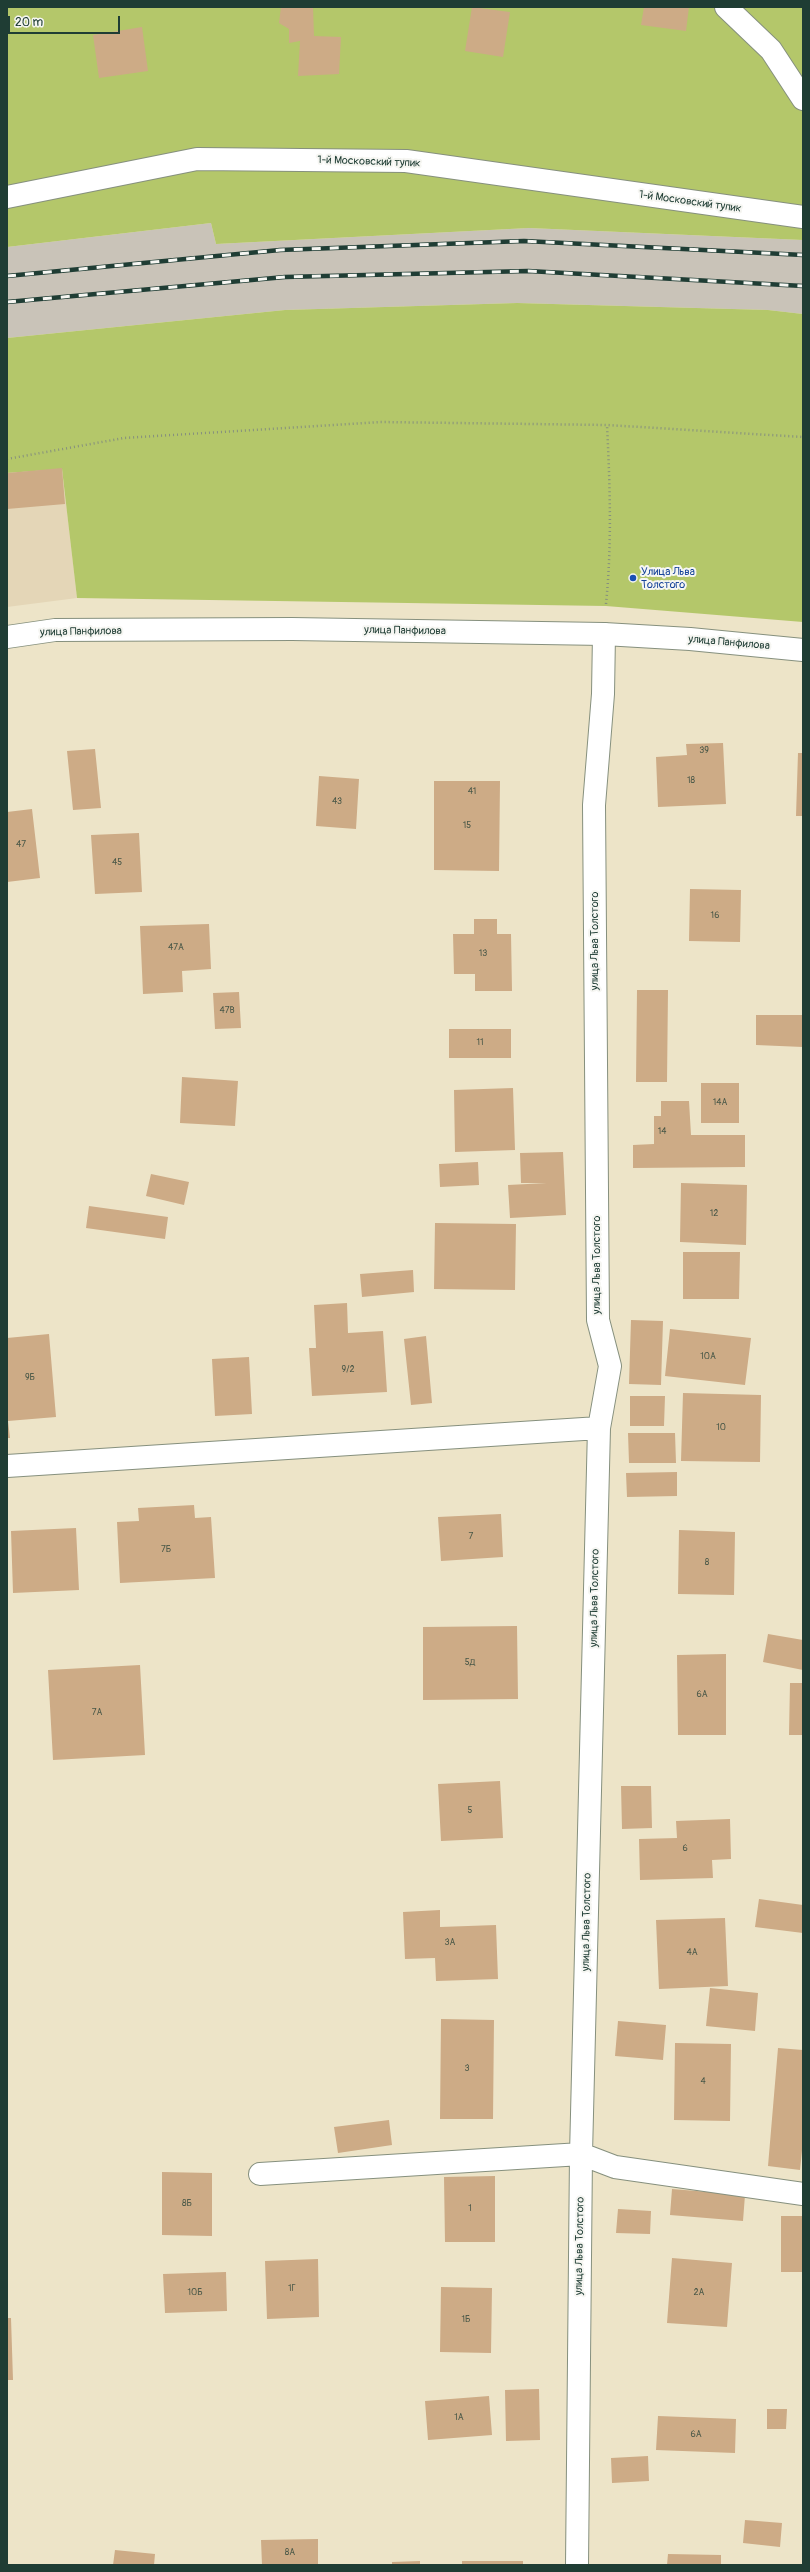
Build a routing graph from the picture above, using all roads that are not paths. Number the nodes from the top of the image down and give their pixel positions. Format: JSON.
{"nodes":[{"id":1,"x":726,"y":7,"type":"edge"},
{"id":2,"x":803,"y":99,"type":"edge"},
{"id":3,"x":7,"y":197,"type":"edge"},
{"id":4,"x":803,"y":216,"type":"edge"},
{"id":5,"x":604,"y":634,"type":"junction"},
{"id":6,"x":7,"y":636,"type":"edge"},
{"id":7,"x":803,"y":650,"type":"edge"},
{"id":8,"x":599,"y":1428,"type":"junction"},
{"id":9,"x":7,"y":1466,"type":"edge"},
{"id":10,"x":581,"y":2154,"type":"junction"},
{"id":11,"x":260,"y":2174,"type":"dead end"},
{"id":12,"x":803,"y":2194,"type":"edge"},
{"id":13,"x":576,"y":2565,"type":"edge"}],
"edges":[{"from":1,"to":2,"type":"street"},
{"from":3,"to":4,"type":"street","name":"1-й Московский тупик"},
{"from":5,"to":6,"type":"street","name":"улица Панфилова"},
{"from":5,"to":7,"type":"street","name":"улица Панфилова"},
{"from":5,"to":8,"type":"street","name":"улица Льва Толстого"},
{"from":8,"to":9,"type":"street"},
{"from":8,"to":10,"type":"street","name":"улица Льва Толстого"},
{"from":10,"to":11,"type":"street"},
{"from":10,"to":12,"type":"street"},
{"from":10,"to":13,"type":"street","name":"улица Льва Толстого"}]}
